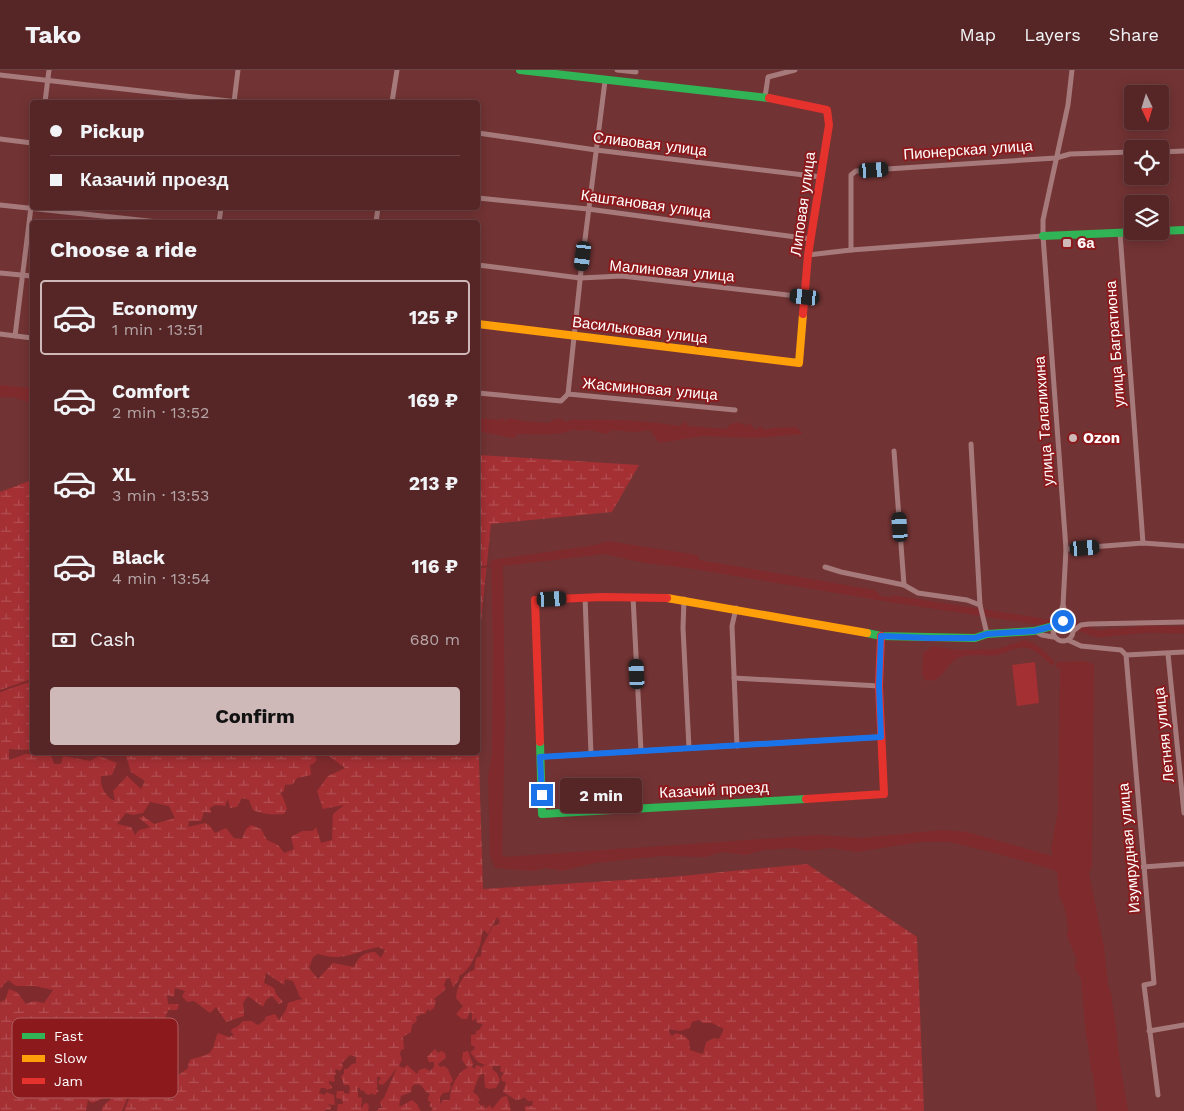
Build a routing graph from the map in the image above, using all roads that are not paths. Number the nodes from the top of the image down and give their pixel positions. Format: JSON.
{"nodes":[{"id":1,"x":49,"y":70,"type":"edge"},
{"id":2,"x":238,"y":70,"type":"edge"},
{"id":3,"x":397,"y":70,"type":"edge"},
{"id":4,"x":520,"y":70,"type":"edge"},
{"id":5,"x":617,"y":70,"type":"edge"},
{"id":6,"x":795,"y":70,"type":"edge"},
{"id":7,"x":1072,"y":70,"type":"edge"},
{"id":8,"x":636,"y":72,"type":"dead end"},
{"id":9,"x":0,"y":75,"type":"edge"},
{"id":10,"x":47,"y":80,"type":"junction"},
{"id":11,"x":605,"y":81,"type":"junction"},
{"id":12,"x":764,"y":97,"type":"junction"},
{"id":13,"x":45,"y":100,"type":"edge"},
{"id":14,"x":217,"y":100,"type":"edge"},
{"id":15,"x":234,"y":100,"type":"edge"},
{"id":16,"x":392,"y":100,"type":"edge"},
{"id":17,"x":480,"y":133,"type":"edge"},
{"id":18,"x":0,"y":139,"type":"edge"},
{"id":19,"x":30,"y":143,"type":"edge"},
{"id":20,"x":596,"y":150,"type":"junction"},
{"id":21,"x":1184,"y":151,"type":"edge"},
{"id":22,"x":1124,"y":152,"type":"edge"},
{"id":23,"x":1169,"y":152,"type":"edge"},
{"id":24,"x":1056,"y":158,"type":"junction"},
{"id":25,"x":820,"y":177,"type":"junction"},
{"id":26,"x":480,"y":198,"type":"edge"},
{"id":27,"x":0,"y":205,"type":"edge"},
{"id":28,"x":30,"y":208,"type":"edge"},
{"id":29,"x":588,"y":209,"type":"junction"},
{"id":30,"x":31,"y":210,"type":"edge"},
{"id":31,"x":49,"y":210,"type":"edge"},
{"id":32,"x":140,"y":220,"type":"edge"},
{"id":33,"x":1184,"y":230,"type":"edge"},
{"id":34,"x":1120,"y":233,"type":"junction"},
{"id":35,"x":1043,"y":236,"type":"junction"},
{"id":36,"x":811,"y":239,"type":"junction"},
{"id":37,"x":852,"y":250,"type":"junction"},
{"id":38,"x":808,"y":256,"type":"junction"},
{"id":39,"x":480,"y":265,"type":"edge"},
{"id":40,"x":0,"y":273,"type":"edge"},
{"id":41,"x":23,"y":275,"type":"junction"},
{"id":42,"x":30,"y":276,"type":"edge"},
{"id":43,"x":580,"y":278,"type":"junction"},
{"id":44,"x":805,"y":297,"type":"junction"},
{"id":45,"x":480,"y":324,"type":"edge"},
{"id":46,"x":0,"y":334,"type":"edge"},
{"id":47,"x":14,"y":336,"type":"junction"},
{"id":48,"x":573,"y":336,"type":"junction"},
{"id":49,"x":30,"y":338,"type":"edge"},
{"id":50,"x":799,"y":363,"type":"joint"},
{"id":51,"x":480,"y":393,"type":"edge"},
{"id":52,"x":568,"y":394,"type":"junction"},
{"id":53,"x":735,"y":410,"type":"dead end"},
{"id":54,"x":971,"y":444,"type":"dead end"},
{"id":55,"x":894,"y":451,"type":"dead end"},
{"id":56,"x":1143,"y":543,"type":"junction"},
{"id":57,"x":1184,"y":546,"type":"edge"},
{"id":58,"x":1066,"y":549,"type":"junction"},
{"id":59,"x":825,"y":567,"type":"dead end"},
{"id":60,"x":904,"y":585,"type":"junction"},
{"id":61,"x":585,"y":597,"type":"junction"},
{"id":62,"x":633,"y":597,"type":"junction"},
{"id":63,"x":684,"y":599,"type":"junction"},
{"id":64,"x":980,"y":605,"type":"junction"},
{"id":65,"x":1063,"y":605,"type":"junction"},
{"id":66,"x":736,"y":608,"type":"junction"},
{"id":67,"x":1068,"y":622,"type":"junction"},
{"id":68,"x":1184,"y":622,"type":"edge"},
{"id":69,"x":1055,"y":624,"type":"junction"},
{"id":70,"x":1034,"y":631,"type":"junction"},
{"id":71,"x":1073,"y":631,"type":"junction"},
{"id":72,"x":987,"y":634,"type":"junction"},
{"id":73,"x":881,"y":636,"type":"junction"},
{"id":74,"x":1054,"y":637,"type":"junction"},
{"id":75,"x":1068,"y":640,"type":"junction"},
{"id":76,"x":1184,"y":652,"type":"edge"},
{"id":77,"x":1168,"y":654,"type":"junction"},
{"id":78,"x":1126,"y":655,"type":"junction"},
{"id":79,"x":734,"y":678,"type":"junction"},
{"id":80,"x":879,"y":686,"type":"junction"},
{"id":81,"x":881,"y":737,"type":"junction"},
{"id":82,"x":737,"y":746,"type":"junction"},
{"id":83,"x":689,"y":748,"type":"junction"},
{"id":84,"x":641,"y":751,"type":"junction"},
{"id":85,"x":590,"y":754,"type":"junction"},
{"id":86,"x":540,"y":757,"type":"junction"},
{"id":87,"x":1184,"y":814,"type":"edge"},
{"id":88,"x":1184,"y":864,"type":"edge"},
{"id":89,"x":1143,"y":867,"type":"junction"},
{"id":90,"x":1184,"y":1025,"type":"edge"},
{"id":91,"x":1149,"y":1031,"type":"junction"},
{"id":92,"x":1158,"y":1095,"type":"dead end"}],
"edges":[{"from":1,"to":10,"type":"street"},
{"from":2,"to":15,"type":"street"},
{"from":3,"to":16,"type":"street"},
{"from":4,"to":11,"type":"street"},
{"from":5,"to":8,"type":"street"},
{"from":6,"to":12,"type":"street"},
{"from":7,"to":24,"type":"street","name":"улица Талалихина"},
{"from":9,"to":10,"type":"street"},
{"from":10,"to":13,"type":"street"},
{"from":10,"to":14,"type":"street"},
{"from":11,"to":12,"type":"street"},
{"from":11,"to":20,"type":"street"},
{"from":12,"to":25,"type":"street","name":"Липовая улица"},
{"from":17,"to":20,"type":"street","name":"Сливовая улица"},
{"from":18,"to":19,"type":"street"},
{"from":20,"to":25,"type":"street","name":"Сливовая улица"},
{"from":20,"to":29,"type":"street"},
{"from":21,"to":23,"type":"street"},
{"from":22,"to":24,"type":"street","name":"Пионерская улица"},
{"from":24,"to":35,"type":"street","name":"улица Талалихина"},
{"from":24,"to":37,"type":"street","name":"Пионерская улица"},
{"from":25,"to":36,"type":"street","name":"Липовая улица"},
{"from":26,"to":29,"type":"street","name":"Каштановая улица"},
{"from":27,"to":28,"type":"street"},
{"from":29,"to":36,"type":"street","name":"Каштановая улица"},
{"from":29,"to":43,"type":"street"},
{"from":30,"to":41,"type":"street"},
{"from":31,"to":32,"type":"street"},
{"from":33,"to":34,"type":"street"},
{"from":34,"to":35,"type":"street"},
{"from":34,"to":56,"type":"street","name":"улица Багратиона"},
{"from":35,"to":37,"type":"street"},
{"from":35,"to":58,"type":"street","name":"улица Талалихина"},
{"from":36,"to":38,"type":"street","name":"Липовая улица"},
{"from":37,"to":38,"type":"street"},
{"from":38,"to":44,"type":"street","name":"Липовая улица"},
{"from":39,"to":43,"type":"street","name":"Малиновая улица"},
{"from":40,"to":41,"type":"street"},
{"from":41,"to":42,"type":"street"},
{"from":41,"to":47,"type":"street"},
{"from":43,"to":44,"type":"street","name":"Малиновая улица"},
{"from":43,"to":48,"type":"street"},
{"from":44,"to":50,"type":"street","name":"Липовая улица"},
{"from":45,"to":48,"type":"street","name":"Васильковая улица"},
{"from":46,"to":47,"type":"street"},
{"from":47,"to":49,"type":"street"},
{"from":48,"to":50,"type":"street","name":"Васильковая улица"},
{"from":48,"to":52,"type":"street"},
{"from":51,"to":52,"type":"street","name":"Жасминовая улица"},
{"from":52,"to":53,"type":"street","name":"Жасминовая улица"},
{"from":54,"to":64,"type":"street"},
{"from":55,"to":60,"type":"street"},
{"from":56,"to":57,"type":"street"},
{"from":56,"to":58,"type":"street"},
{"from":58,"to":65,"type":"street","name":"улица Талалихина"},
{"from":59,"to":60,"type":"street"},
{"from":60,"to":64,"type":"street"},
{"from":61,"to":62,"type":"street"},
{"from":61,"to":85,"type":"street"},
{"from":61,"to":86,"type":"street","name":"Казачий проезд"},
{"from":62,"to":63,"type":"street"},
{"from":62,"to":84,"type":"street"},
{"from":63,"to":66,"type":"street"},
{"from":63,"to":83,"type":"street"},
{"from":64,"to":72,"type":"street"},
{"from":65,"to":67,"type":"street"},
{"from":65,"to":69,"type":"street"},
{"from":66,"to":73,"type":"street"},
{"from":66,"to":79,"type":"street"},
{"from":67,"to":69,"type":"street"},
{"from":67,"to":71,"type":"street"},
{"from":68,"to":71,"type":"street"},
{"from":69,"to":70,"type":"street"},
{"from":69,"to":74,"type":"street"},
{"from":70,"to":72,"type":"street"},
{"from":70,"to":74,"type":"street"},
{"from":71,"to":75,"type":"street"},
{"from":72,"to":73,"type":"street"},
{"from":73,"to":80,"type":"street","name":"Казачий проезд"},
{"from":74,"to":75,"type":"street"},
{"from":75,"to":78,"type":"street"},
{"from":76,"to":77,"type":"street"},
{"from":77,"to":78,"type":"street"},
{"from":77,"to":87,"type":"street","name":"Летняя улица"},
{"from":78,"to":89,"type":"street","name":"Изумрудная улица"},
{"from":79,"to":80,"type":"street"},
{"from":79,"to":82,"type":"street"},
{"from":80,"to":81,"type":"street","name":"Казачий проезд"},
{"from":81,"to":82,"type":"street"},
{"from":81,"to":86,"type":"street","name":"Казачий проезд"},
{"from":82,"to":83,"type":"street"},
{"from":83,"to":84,"type":"street"},
{"from":84,"to":85,"type":"street"},
{"from":85,"to":86,"type":"street"},
{"from":88,"to":89,"type":"street"},
{"from":89,"to":91,"type":"street","name":"Изумрудная улица"},
{"from":90,"to":91,"type":"street"},
{"from":91,"to":92,"type":"street"}]}
